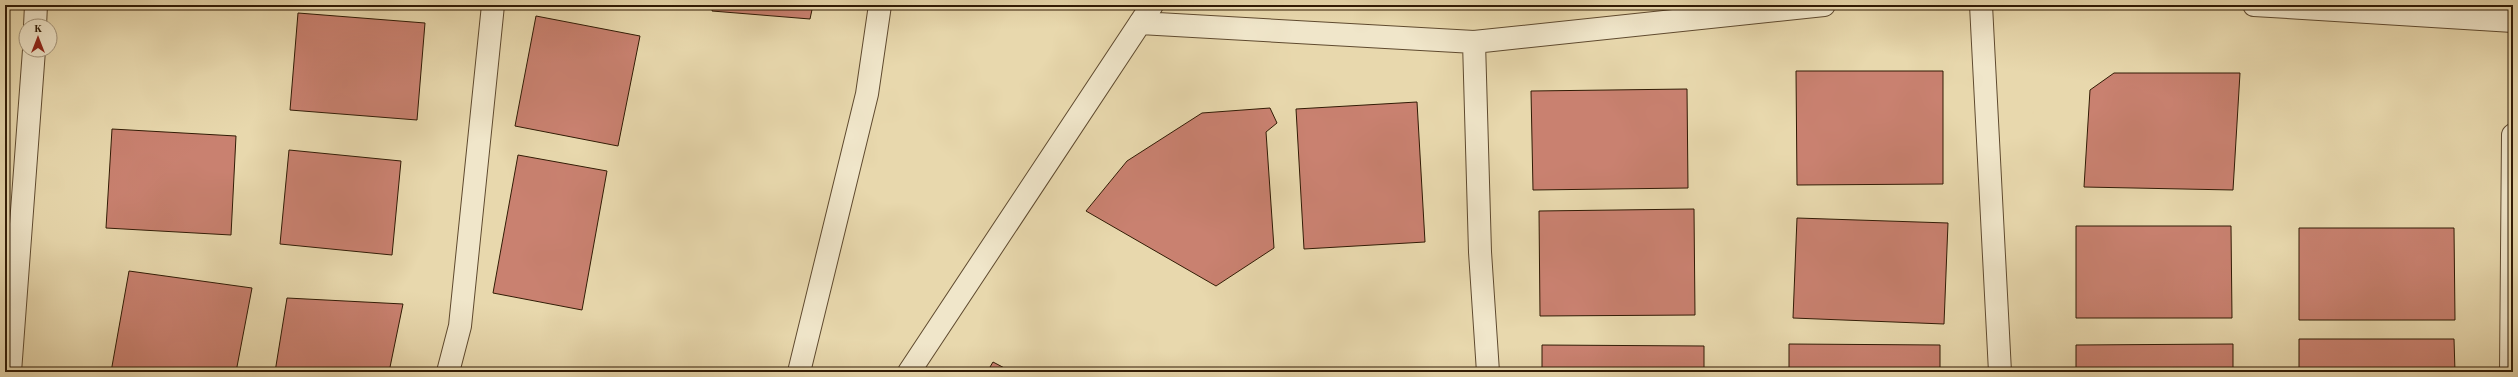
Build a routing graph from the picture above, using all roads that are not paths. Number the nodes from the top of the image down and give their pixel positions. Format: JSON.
{"nodes":[{"id":1,"x":36,"y":5,"type":"edge"},
{"id":2,"x":493,"y":5,"type":"edge"},
{"id":3,"x":880,"y":5,"type":"edge"},
{"id":4,"x":1152,"y":5,"type":"edge"},
{"id":5,"x":1824,"y":5,"type":"edge"},
{"id":6,"x":1981,"y":5,"type":"edge"},
{"id":7,"x":2254,"y":5,"type":"edge"},
{"id":8,"x":35,"y":18,"type":"edge"},
{"id":9,"x":2513,"y":21,"type":"edge"},
{"id":10,"x":1140,"y":23,"type":"junction"},
{"id":11,"x":1474,"y":42,"type":"junction"},
{"id":12,"x":33,"y":58,"type":"edge"},
{"id":13,"x":2513,"y":135,"type":"edge"},
{"id":14,"x":10,"y":372,"type":"edge"},
{"id":15,"x":448,"y":372,"type":"edge"},
{"id":16,"x":799,"y":372,"type":"edge"},
{"id":17,"x":909,"y":372,"type":"edge"},
{"id":18,"x":1488,"y":372,"type":"edge"},
{"id":19,"x":2000,"y":372,"type":"edge"},
{"id":20,"x":2511,"y":372,"type":"edge"}],
"edges":[{"from":1,"to":8,"type":"street"},
{"from":2,"to":15,"type":"street"},
{"from":3,"to":16,"type":"street"},
{"from":4,"to":10,"type":"street"},
{"from":5,"to":11,"type":"street"},
{"from":6,"to":19,"type":"street"},
{"from":7,"to":9,"type":"street"},
{"from":10,"to":11,"type":"street"},
{"from":10,"to":17,"type":"street"},
{"from":11,"to":18,"type":"street"},
{"from":12,"to":14,"type":"street"},
{"from":13,"to":20,"type":"street"}]}
